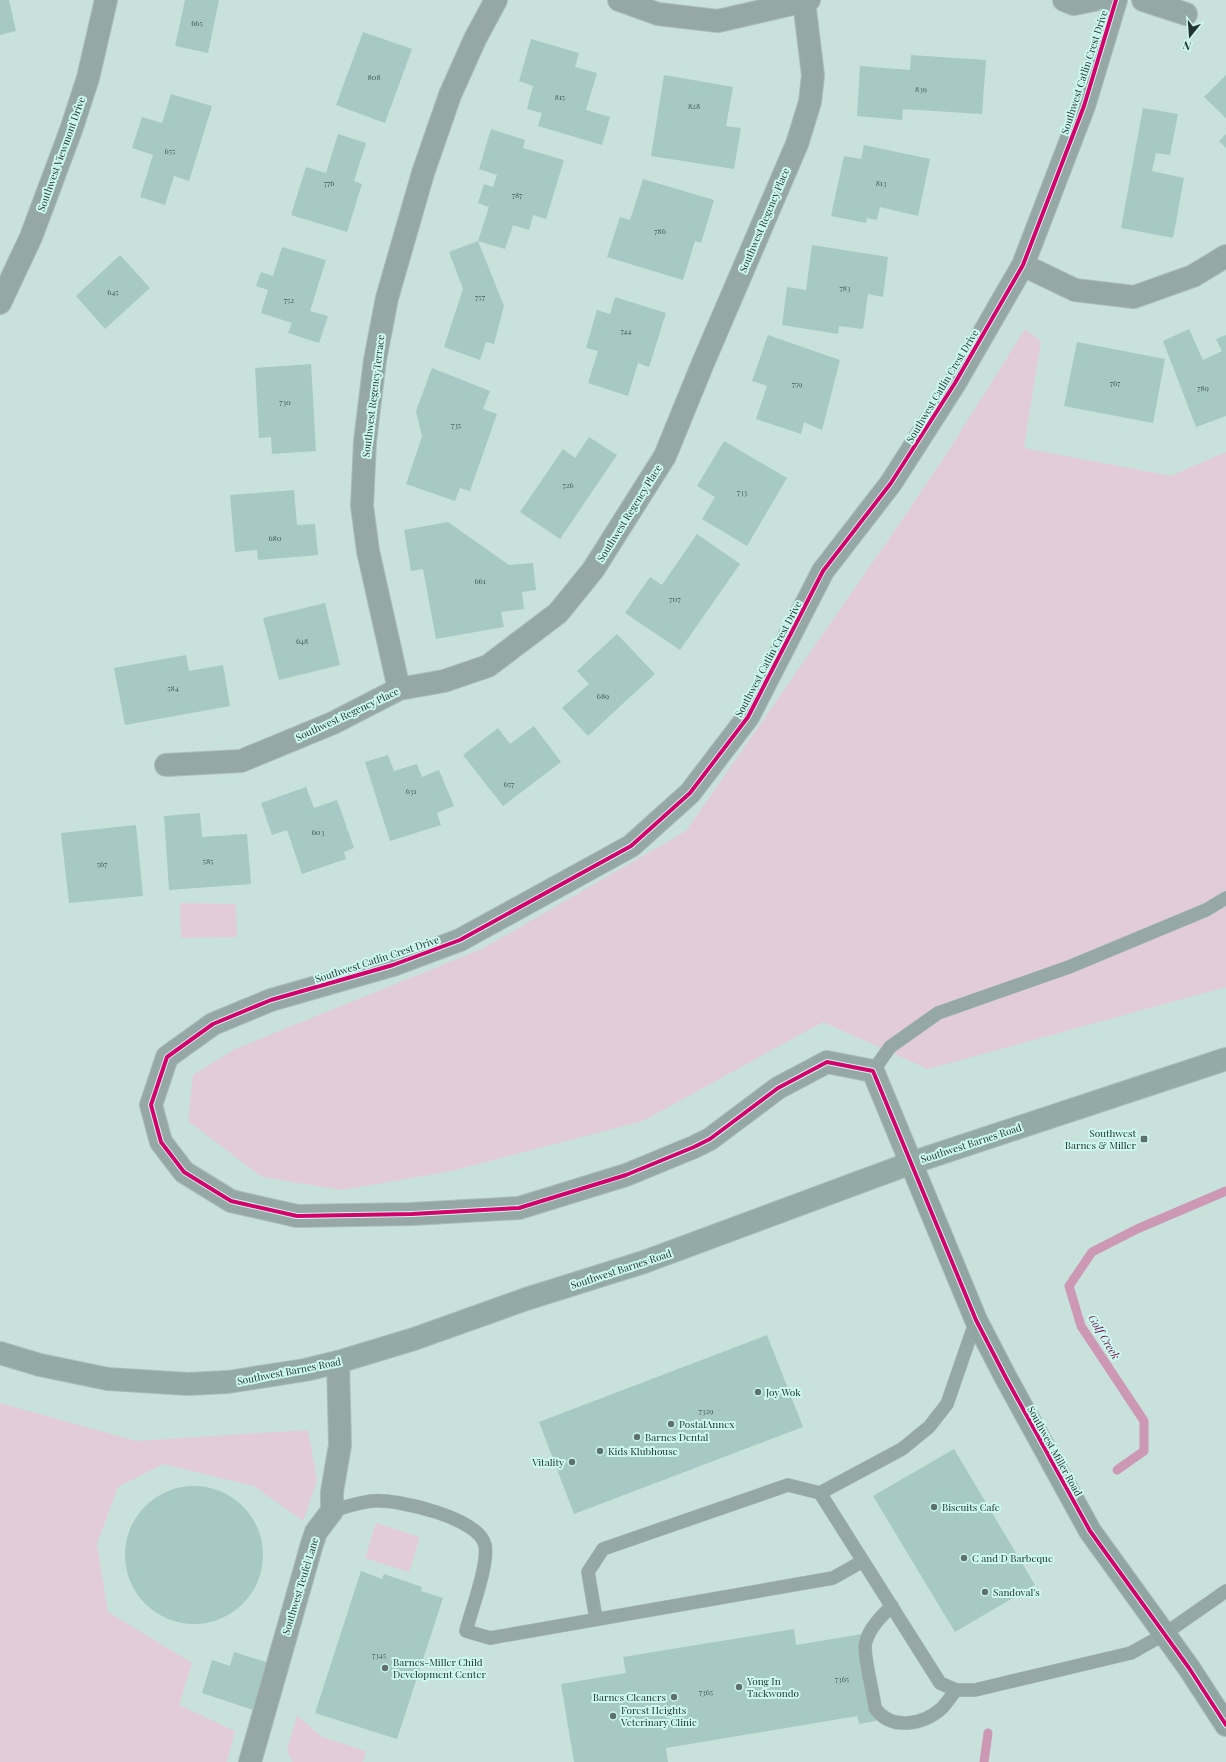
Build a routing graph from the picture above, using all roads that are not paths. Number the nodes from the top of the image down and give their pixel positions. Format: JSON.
{"nodes":[{"id":1,"x":106,"y":0,"type":"edge"},
{"id":2,"x":496,"y":0,"type":"edge"},
{"id":3,"x":619,"y":0,"type":"edge"},
{"id":4,"x":1064,"y":0,"type":"edge"},
{"id":5,"x":1094,"y":0,"type":"edge"},
{"id":6,"x":1116,"y":0,"type":"edge"},
{"id":7,"x":1143,"y":0,"type":"edge"},
{"id":8,"x":807,"y":1,"type":"edge"},
{"id":9,"x":1186,"y":14,"type":"dead end"},
{"id":10,"x":1226,"y":256,"type":"edge"},
{"id":11,"x":1023,"y":265,"type":"junction"},
{"id":12,"x":0,"y":303,"type":"edge"},
{"id":13,"x":400,"y":689,"type":"junction"},
{"id":14,"x":166,"y":764,"type":"dead end"},
{"id":15,"x":1226,"y":898,"type":"edge"},
{"id":16,"x":1226,"y":1059,"type":"edge"},
{"id":17,"x":873,"y":1071,"type":"junction"},
{"id":18,"x":911,"y":1163,"type":"junction"},
{"id":19,"x":976,"y":1320,"type":"junction"},
{"id":20,"x":0,"y":1353,"type":"edge"},
{"id":21,"x":338,"y":1362,"type":"junction"},
{"id":22,"x":820,"y":1493,"type":"junction"},
{"id":23,"x":332,"y":1511,"type":"junction"},
{"id":24,"x":863,"y":1561,"type":"junction"},
{"id":25,"x":1226,"y":1591,"type":"edge"},
{"id":26,"x":892,"y":1606,"type":"junction"},
{"id":27,"x":596,"y":1619,"type":"junction"},
{"id":28,"x":1163,"y":1635,"type":"junction"},
{"id":29,"x":956,"y":1690,"type":"junction"},
{"id":30,"x":1226,"y":1725,"type":"edge"},
{"id":31,"x":250,"y":1762,"type":"edge"}],
"edges":[{"from":1,"to":12,"type":"street","name":"Southwest Viewmont Drive"},
{"from":2,"to":13,"type":"street","name":"Southwest Regency Terrace"},
{"from":3,"to":8,"type":"street"},
{"from":4,"to":5,"type":"street"},
{"from":6,"to":11,"type":"street","name":"Southwest Catlin Crest Drive"},
{"from":7,"to":9,"type":"street"},
{"from":8,"to":13,"type":"street","name":"Southwest Regency Place"},
{"from":10,"to":11,"type":"street"},
{"from":11,"to":17,"type":"street","name":"Southwest Catlin Crest Drive"},
{"from":13,"to":14,"type":"street","name":"Southwest Regency Place"},
{"from":15,"to":17,"type":"lane"},
{"from":16,"to":18,"type":"main road","name":"Southwest Barnes Road"},
{"from":17,"to":18,"type":"street"},
{"from":18,"to":19,"type":"main road","name":"Southwest Miller Road"},
{"from":18,"to":21,"type":"main road","name":"Southwest Barnes Road"},
{"from":19,"to":22,"type":"lane"},
{"from":19,"to":28,"type":"main road","name":"Southwest Miller Road"},
{"from":20,"to":21,"type":"main road","name":"Southwest Barnes Road"},
{"from":21,"to":23,"type":"street"},
{"from":22,"to":24,"type":"lane"},
{"from":22,"to":27,"type":"lane"},
{"from":23,"to":27,"type":"lane"},
{"from":23,"to":31,"type":"street","name":"Southwest Teufel Lane"},
{"from":24,"to":26,"type":"lane"},
{"from":24,"to":27,"type":"lane"},
{"from":25,"to":28,"type":"lane"},
{"from":26,"to":29,"type":"lane"},
{"from":26,"to":29,"type":"lane"},
{"from":28,"to":29,"type":"lane"},
{"from":28,"to":30,"type":"main road","name":"Southwest Miller Road"}]}
